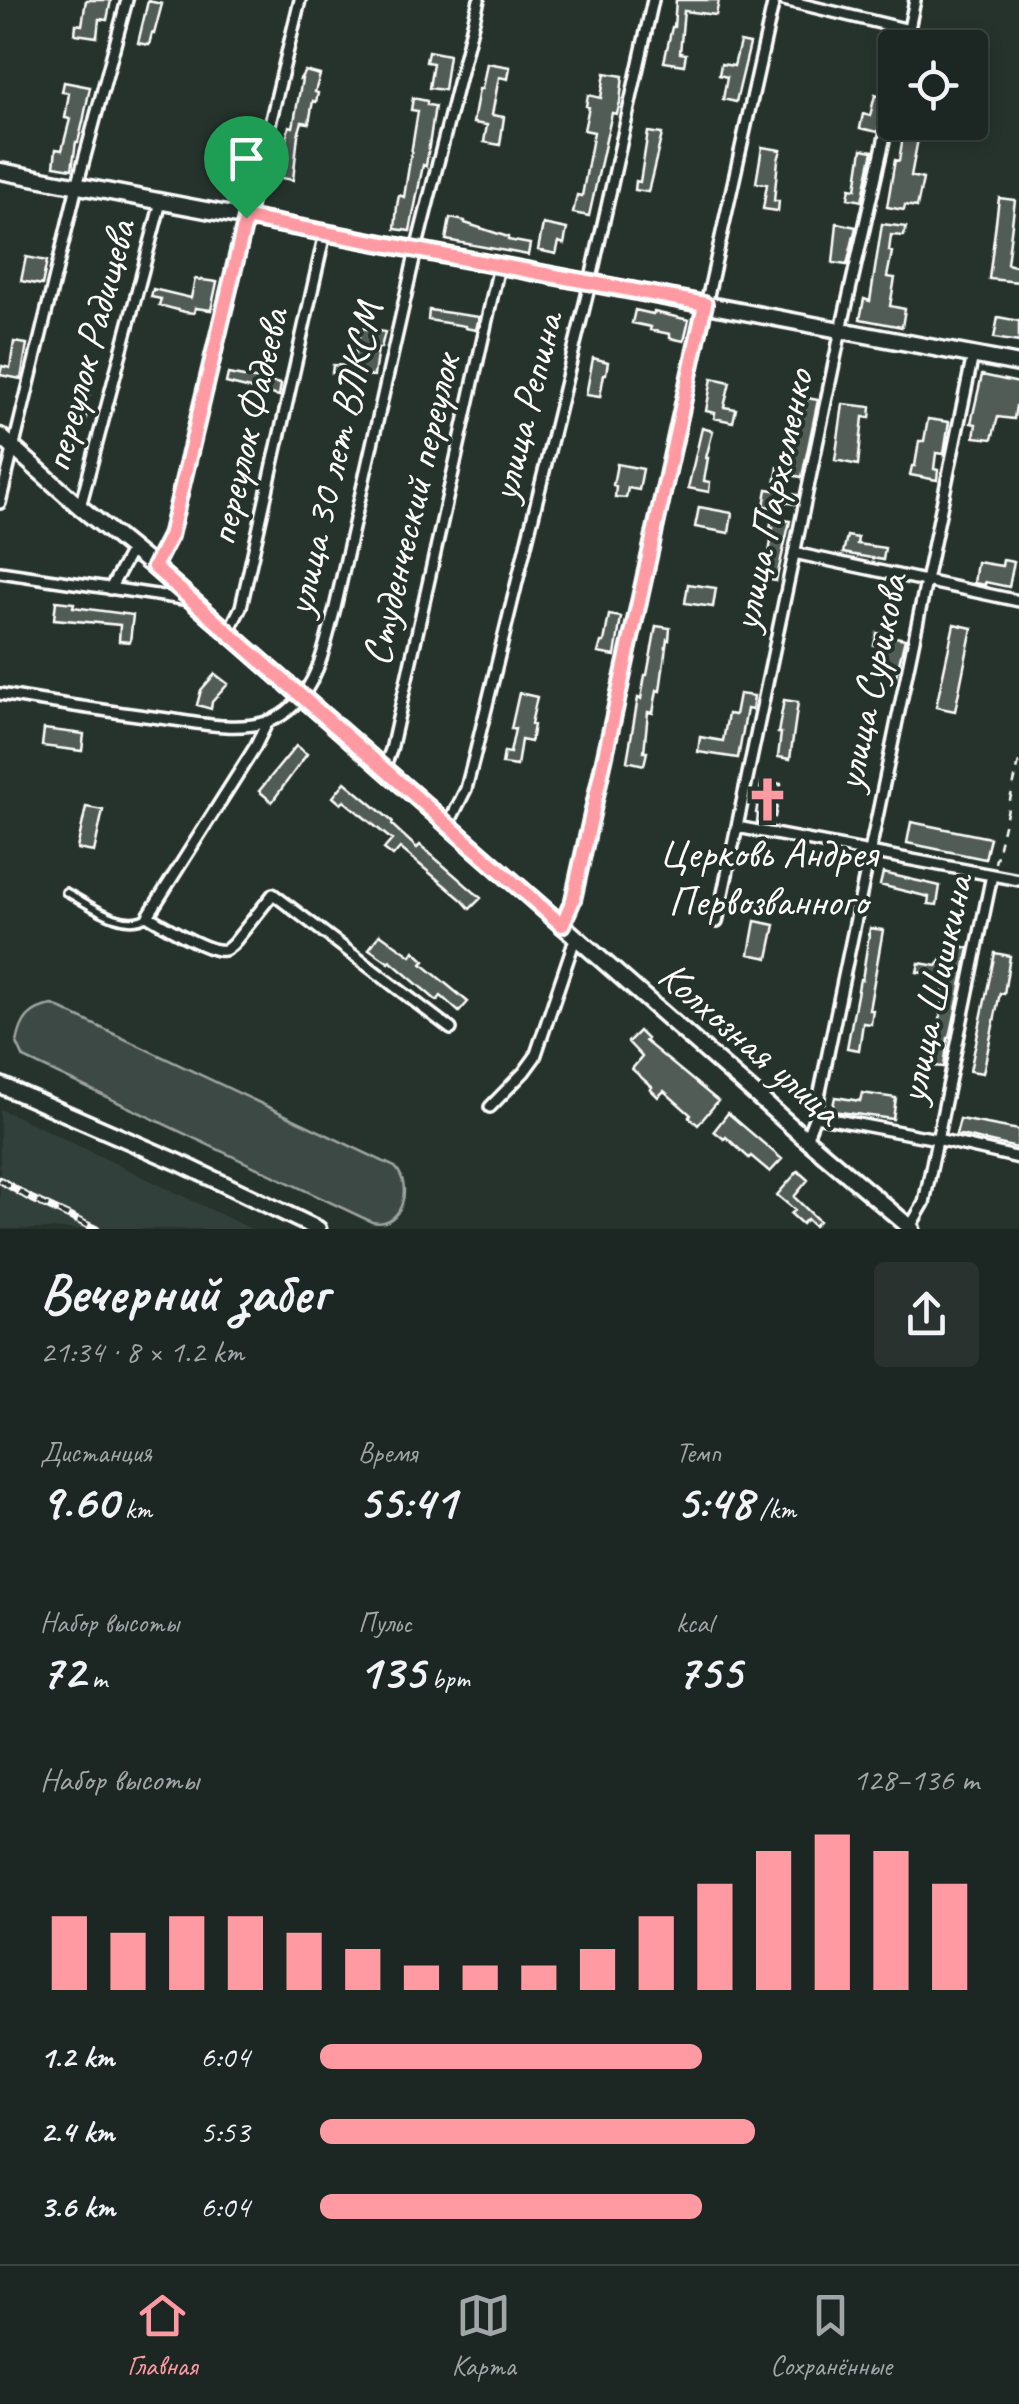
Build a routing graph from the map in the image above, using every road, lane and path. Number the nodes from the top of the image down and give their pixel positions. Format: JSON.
{"nodes":[{"id":1,"x":127,"y":0,"type":"edge"},
{"id":2,"x":300,"y":0,"type":"edge"},
{"id":3,"x":480,"y":0,"type":"edge"},
{"id":4,"x":652,"y":0,"type":"edge"},
{"id":5,"x":774,"y":0,"type":"edge"},
{"id":6,"x":784,"y":0,"type":"edge"},
{"id":7,"x":915,"y":0,"type":"edge"},
{"id":8,"x":909,"y":30,"type":"joint"},
{"id":9,"x":884,"y":140,"type":"edge"},
{"id":10,"x":0,"y":171,"type":"edge"},
{"id":11,"x":76,"y":186,"type":"junction"},
{"id":12,"x":161,"y":202,"type":"junction"},
{"id":13,"x":246,"y":218,"type":"junction"},
{"id":14,"x":325,"y":233,"type":"junction"},
{"id":15,"x":416,"y":250,"type":"junction"},
{"id":16,"x":499,"y":266,"type":"junction"},
{"id":17,"x":590,"y":283,"type":"junction"},
{"id":18,"x":705,"y":304,"type":"junction"},
{"id":19,"x":841,"y":330,"type":"junction"},
{"id":20,"x":973,"y":355,"type":"junction"},
{"id":21,"x":1019,"y":364,"type":"edge"},
{"id":22,"x":0,"y":436,"type":"edge"},
{"id":23,"x":12,"y":448,"type":"junction"},
{"id":24,"x":0,"y":503,"type":"edge"},
{"id":25,"x":80,"y":507,"type":"junction"},
{"id":26,"x":132,"y":548,"type":"junction"},
{"id":27,"x":794,"y":553,"type":"junction"},
{"id":28,"x":154,"y":567,"type":"junction"},
{"id":29,"x":0,"y":572,"type":"edge"},
{"id":30,"x":925,"y":581,"type":"junction"},
{"id":31,"x":110,"y":588,"type":"junction"},
{"id":32,"x":193,"y":601,"type":"junction"},
{"id":33,"x":1019,"y":601,"type":"edge"},
{"id":34,"x":228,"y":633,"type":"junction"},
{"id":35,"x":0,"y":694,"type":"edge"},
{"id":36,"x":302,"y":697,"type":"junction"},
{"id":37,"x":268,"y":722,"type":"junction"},
{"id":38,"x":1019,"y":762,"type":"edge"},
{"id":39,"x":384,"y":768,"type":"junction"},
{"id":40,"x":448,"y":826,"type":"junction"},
{"id":41,"x":737,"y":828,"type":"junction"},
{"id":42,"x":868,"y":852,"type":"junction"},
{"id":43,"x":992,"y":875,"type":"junction"},
{"id":44,"x":1019,"y":880,"type":"edge"},
{"id":45,"x":66,"y":892,"type":"dead end"},
{"id":46,"x":148,"y":916,"type":"junction"},
{"id":47,"x":717,"y":922,"type":"dead end"},
{"id":48,"x":562,"y":925,"type":"junction"},
{"id":49,"x":576,"y":936,"type":"junction"},
{"id":50,"x":451,"y":1029,"type":"dead end"},
{"id":51,"x":0,"y":1085,"type":"edge"},
{"id":52,"x":490,"y":1107,"type":"dead end"},
{"id":53,"x":815,"y":1116,"type":"junction"},
{"id":54,"x":806,"y":1139,"type":"junction"},
{"id":55,"x":937,"y":1139,"type":"junction"},
{"id":56,"x":1019,"y":1158,"type":"edge"},
{"id":57,"x":911,"y":1228,"type":"edge"},
{"id":58,"x":318,"y":1229,"type":"edge"}],
"edges":[{"from":1,"to":11,"type":"street"},
{"from":2,"to":13,"type":"street"},
{"from":3,"to":15,"type":"street","name":"улица 30 лет ВЛКСМ"},
{"from":4,"to":17,"type":"street","name":"улица Репина"},
{"from":5,"to":18,"type":"street"},
{"from":6,"to":8,"type":"street"},
{"from":7,"to":8,"type":"street"},
{"from":9,"to":19,"type":"street","name":"улица Пархоменко"},
{"from":10,"to":11,"type":"main road"},
{"from":11,"to":12,"type":"main road"},
{"from":11,"to":23,"type":"street"},
{"from":12,"to":13,"type":"main road"},
{"from":12,"to":25,"type":"street","name":"переулок Радищева"},
{"from":13,"to":14,"type":"main road"},
{"from":13,"to":28,"type":"street"},
{"from":14,"to":15,"type":"main road"},
{"from":14,"to":34,"type":"street","name":"переулок Фадеева"},
{"from":15,"to":16,"type":"main road"},
{"from":15,"to":36,"type":"street","name":"улица 30 лет ВЛКСМ"},
{"from":16,"to":17,"type":"main road"},
{"from":16,"to":39,"type":"street","name":"Студенческий переулок"},
{"from":17,"to":18,"type":"main road"},
{"from":17,"to":40,"type":"street","name":"улица Репина"},
{"from":18,"to":19,"type":"main road"},
{"from":18,"to":48,"type":"street"},
{"from":19,"to":20,"type":"main road"},
{"from":19,"to":27,"type":"street","name":"улица Пархоменко"},
{"from":20,"to":21,"type":"main road"},
{"from":20,"to":30,"type":"street","name":"улица Сурикова"},
{"from":22,"to":23,"type":"main road","name":"Колхозная улица"},
{"from":23,"to":24,"type":"street"},
{"from":23,"to":25,"type":"main road","name":"Колхозная улица"},
{"from":25,"to":26,"type":"main road","name":"Колхозная улица"},
{"from":26,"to":28,"type":"main road","name":"Колхозная улица"},
{"from":26,"to":31,"type":"street"},
{"from":27,"to":30,"type":"street"},
{"from":27,"to":41,"type":"street","name":"улица Пархоменко"},
{"from":28,"to":32,"type":"main road","name":"Колхозная улица"},
{"from":29,"to":31,"type":"street"},
{"from":30,"to":33,"type":"street"},
{"from":30,"to":42,"type":"street","name":"улица Сурикова"},
{"from":31,"to":32,"type":"street"},
{"from":32,"to":34,"type":"main road","name":"Колхозная улица"},
{"from":34,"to":36,"type":"main road","name":"Колхозная улица"},
{"from":35,"to":37,"type":"street"},
{"from":36,"to":37,"type":"street"},
{"from":36,"to":39,"type":"main road","name":"Колхозная улица"},
{"from":37,"to":46,"type":"street"},
{"from":38,"to":43,"type":"path","name":"улица Шишкина"},
{"from":39,"to":40,"type":"main road","name":"Колхозная улица"},
{"from":40,"to":48,"type":"main road","name":"Колхозная улица"},
{"from":41,"to":42,"type":"street"},
{"from":41,"to":47,"type":"street","name":"улица Пархоменко"},
{"from":42,"to":43,"type":"street"},
{"from":42,"to":53,"type":"street","name":"улица Сурикова"},
{"from":43,"to":44,"type":"street"},
{"from":43,"to":55,"type":"street","name":"улица Шишкина"},
{"from":45,"to":46,"type":"lane"},
{"from":46,"to":50,"type":"street"},
{"from":48,"to":49,"type":"main road","name":"Колхозная улица"},
{"from":49,"to":52,"type":"street"},
{"from":49,"to":54,"type":"main road","name":"Колхозная улица"},
{"from":51,"to":58,"type":"main road"},
{"from":53,"to":54,"type":"street","name":"улица Сурикова"},
{"from":53,"to":55,"type":"street"},
{"from":54,"to":57,"type":"main road","name":"Колхозная улица"},
{"from":55,"to":56,"type":"street"},
{"from":55,"to":57,"type":"street","name":"улица Шишкина"}]}
